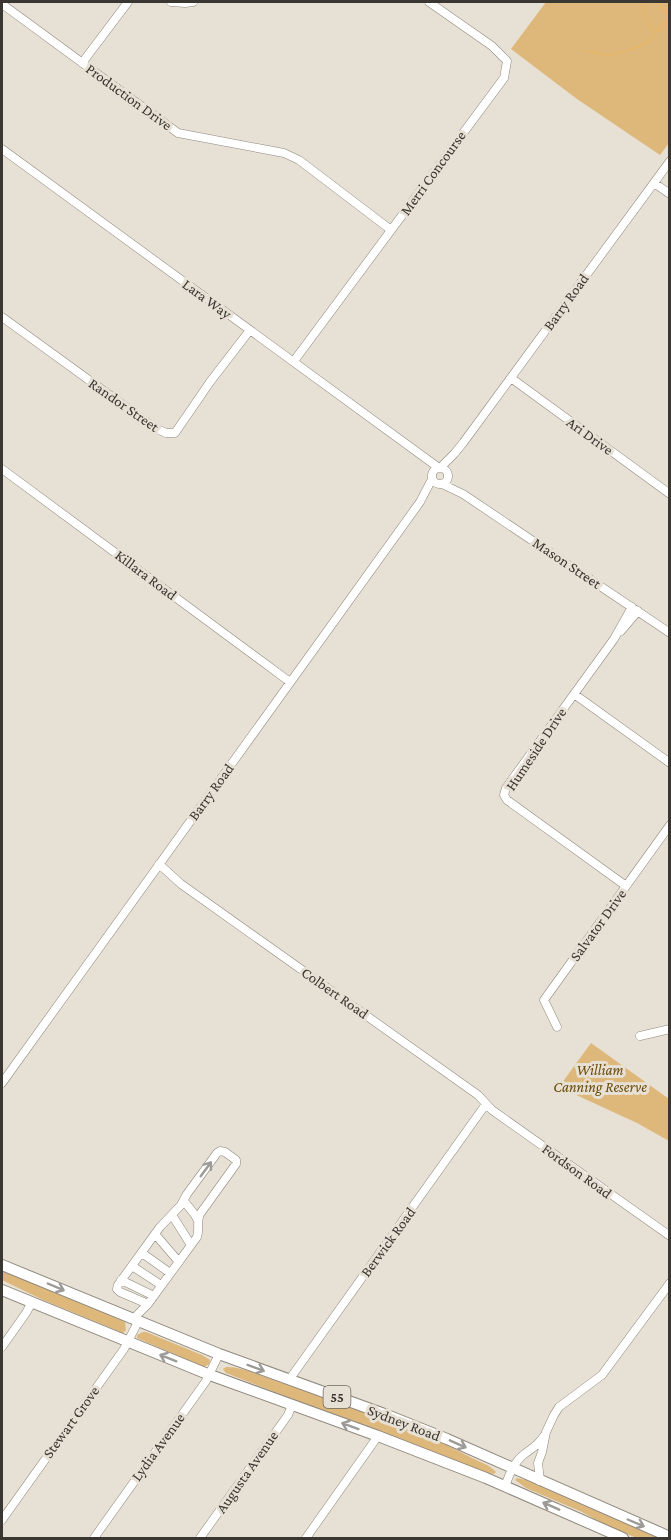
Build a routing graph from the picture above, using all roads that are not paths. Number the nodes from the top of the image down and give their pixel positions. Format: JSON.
{"nodes":[{"id":1,"x":128,"y":2,"type":"edge"},
{"id":2,"x":171,"y":2,"type":"edge"},
{"id":3,"x":193,"y":2,"type":"edge"},
{"id":4,"x":429,"y":2,"type":"edge"},
{"id":5,"x":2,"y":4,"type":"edge"},
{"id":6,"x":82,"y":63,"type":"junction"},
{"id":7,"x":2,"y":149,"type":"edge"},
{"id":8,"x":669,"y":162,"type":"edge"},
{"id":9,"x":654,"y":183,"type":"junction"},
{"id":10,"x":669,"y":194,"type":"edge"},
{"id":11,"x":392,"y":230,"type":"junction"},
{"id":12,"x":2,"y":317,"type":"edge"},
{"id":13,"x":250,"y":330,"type":"junction"},
{"id":14,"x":294,"y":361,"type":"junction"},
{"id":15,"x":511,"y":378,"type":"junction"},
{"id":16,"x":463,"y":443,"type":"junction"},
{"id":17,"x":412,"y":449,"type":"junction"},
{"id":18,"x":439,"y":468,"type":"junction"},
{"id":19,"x":2,"y":470,"type":"edge"},
{"id":20,"x":448,"y":475,"type":"junction"},
{"id":21,"x":432,"y":477,"type":"junction"},
{"id":22,"x":441,"y":484,"type":"junction"},
{"id":23,"x":464,"y":494,"type":"junction"},
{"id":24,"x":669,"y":494,"type":"edge"},
{"id":25,"x":420,"y":502,"type":"junction"},
{"id":26,"x":635,"y":609,"type":"junction"},
{"id":27,"x":669,"y":633,"type":"edge"},
{"id":28,"x":290,"y":682,"type":"junction"},
{"id":29,"x":574,"y":694,"type":"junction"},
{"id":30,"x":669,"y":763,"type":"edge"},
{"id":31,"x":669,"y":825,"type":"edge"},
{"id":32,"x":157,"y":866,"type":"junction"},
{"id":33,"x":626,"y":886,"type":"junction"},
{"id":34,"x":557,"y":1027,"type":"dead end"},
{"id":35,"x":669,"y":1029,"type":"edge"},
{"id":36,"x":640,"y":1036,"type":"dead end"},
{"id":37,"x":2,"y":1083,"type":"edge"},
{"id":38,"x":486,"y":1104,"type":"junction"},
{"id":39,"x":184,"y":1201,"type":"junction"},
{"id":40,"x":172,"y":1215,"type":"junction"},
{"id":41,"x":198,"y":1221,"type":"junction"},
{"id":42,"x":155,"y":1234,"type":"junction"},
{"id":43,"x":669,"y":1236,"type":"edge"},
{"id":44,"x":191,"y":1245,"type":"junction"},
{"id":45,"x":142,"y":1253,"type":"junction"},
{"id":46,"x":178,"y":1262,"type":"junction"},
{"id":47,"x":2,"y":1265,"type":"edge"},
{"id":48,"x":132,"y":1266,"type":"junction"},
{"id":49,"x":170,"y":1273,"type":"junction"},
{"id":50,"x":121,"y":1280,"type":"junction"},
{"id":51,"x":669,"y":1283,"type":"edge"},
{"id":52,"x":162,"y":1285,"type":"junction"},
{"id":53,"x":2,"y":1290,"type":"edge"},
{"id":54,"x":154,"y":1296,"type":"junction"},
{"id":55,"x":32,"y":1302,"type":"junction"},
{"id":56,"x":148,"y":1304,"type":"junction"},
{"id":57,"x":135,"y":1321,"type":"junction"},
{"id":58,"x":128,"y":1342,"type":"junction"},
{"id":59,"x":2,"y":1347,"type":"edge"},
{"id":60,"x":219,"y":1354,"type":"junction"},
{"id":61,"x":210,"y":1375,"type":"junction"},
{"id":62,"x":289,"y":1380,"type":"junction"},
{"id":63,"x":292,"y":1405,"type":"junction"},
{"id":64,"x":546,"y":1432,"type":"junction"},
{"id":65,"x":378,"y":1436,"type":"junction"},
{"id":66,"x":513,"y":1469,"type":"junction"},
{"id":67,"x":540,"y":1481,"type":"junction"},
{"id":68,"x":505,"y":1486,"type":"junction"},
{"id":69,"x":2,"y":1520,"type":"edge"},
{"id":70,"x":669,"y":1537,"type":"edge"},
{"id":71,"x":94,"y":1539,"type":"edge"},
{"id":72,"x":200,"y":1539,"type":"edge"},
{"id":73,"x":306,"y":1539,"type":"edge"},
{"id":74,"x":623,"y":1539,"type":"edge"}],
"edges":[{"from":1,"to":6,"type":"street"},
{"from":2,"to":3,"type":"street"},
{"from":4,"to":11,"type":"street","name":"Merri Concourse"},
{"from":5,"to":6,"type":"street","name":"Production Drive"},
{"from":6,"to":11,"type":"street","name":"Production Drive"},
{"from":7,"to":13,"type":"street","name":"Lara Way"},
{"from":8,"to":9,"type":"street","name":"Barry Road"},
{"from":9,"to":10,"type":"street"},
{"from":9,"to":15,"type":"street","name":"Barry Road"},
{"from":11,"to":14,"type":"street","name":"Merri Concourse"},
{"from":12,"to":13,"type":"street","name":"Randor Street"},
{"from":13,"to":14,"type":"street","name":"Lara Way"},
{"from":14,"to":17,"type":"street","name":"Lara Way"},
{"from":15,"to":16,"type":"street","name":"Barry Road"},
{"from":15,"to":24,"type":"street","name":"Ari Drive"},
{"from":16,"to":18,"type":"street","name":"Barry Road"},
{"from":16,"to":20,"type":"street","name":"Barry Road"},
{"from":17,"to":18,"type":"street"},
{"from":17,"to":21,"type":"street"},
{"from":18,"to":20,"type":"street"},
{"from":18,"to":21,"type":"street"},
{"from":19,"to":28,"type":"street","name":"Killara Road"},
{"from":20,"to":22,"type":"street"},
{"from":20,"to":23,"type":"street","name":"Mason Street"},
{"from":21,"to":22,"type":"street"},
{"from":21,"to":25,"type":"street","name":"Barry Road"},
{"from":22,"to":23,"type":"street","name":"Mason Street"},
{"from":22,"to":25,"type":"street","name":"Barry Road"},
{"from":23,"to":26,"type":"street","name":"Mason Street"},
{"from":25,"to":28,"type":"street","name":"Barry Road"},
{"from":26,"to":27,"type":"street","name":"Mason Street"},
{"from":26,"to":29,"type":"street","name":"Humeside Drive"},
{"from":28,"to":32,"type":"street","name":"Barry Road"},
{"from":29,"to":30,"type":"street"},
{"from":29,"to":33,"type":"street","name":"Humeside Drive"},
{"from":31,"to":33,"type":"street","name":"Salvator Drive"},
{"from":32,"to":37,"type":"street","name":"Barry Road"},
{"from":32,"to":38,"type":"street","name":"Colbert Road"},
{"from":33,"to":34,"type":"street","name":"Salvator Drive"},
{"from":35,"to":36,"type":"street"},
{"from":38,"to":43,"type":"street","name":"Fordson Road"},
{"from":38,"to":62,"type":"street","name":"Berwick Road"},
{"from":39,"to":40,"type":"street"},
{"from":39,"to":41,"type":"street"},
{"from":39,"to":41,"type":"street","one_way":true},
{"from":40,"to":42,"type":"street"},
{"from":40,"to":44,"type":"street"},
{"from":41,"to":44,"type":"street"},
{"from":42,"to":45,"type":"street"},
{"from":42,"to":46,"type":"street"},
{"from":44,"to":46,"type":"street","name":"Stewart Grove"},
{"from":45,"to":48,"type":"street"},
{"from":45,"to":49,"type":"street"},
{"from":46,"to":49,"type":"street","name":"Stewart Grove"},
{"from":47,"to":57,"type":"highway","name":"Sydney Road","number":"55","one_way":true},
{"from":48,"to":50,"type":"street"},
{"from":48,"to":52,"type":"street"},
{"from":49,"to":52,"type":"street","name":"Stewart Grove"},
{"from":50,"to":54,"type":"street"},
{"from":50,"to":56,"type":"street"},
{"from":51,"to":64,"type":"street"},
{"from":52,"to":54,"type":"street","name":"Stewart Grove"},
{"from":53,"to":55,"type":"highway","name":"Sydney Road","number":"55"},
{"from":54,"to":56,"type":"street","name":"Stewart Grove"},
{"from":55,"to":58,"type":"highway","name":"Sydney Road","number":"55"},
{"from":55,"to":59,"type":"street"},
{"from":56,"to":57,"type":"street","name":"Stewart Grove"},
{"from":57,"to":58,"type":"street","name":"Stewart Grove"},
{"from":57,"to":60,"type":"highway","name":"Sydney Road","number":"55"},
{"from":61,"to":58,"type":"highway","name":"Sydney Road","number":"55","one_way":true},
{"from":58,"to":69,"type":"street","name":"Stewart Grove"},
{"from":60,"to":61,"type":"street","name":"Lydia Avenue"},
{"from":60,"to":62,"type":"highway","name":"Sydney Road","number":"55","one_way":true},
{"from":61,"to":63,"type":"highway","name":"Sydney Road","number":"55"},
{"from":61,"to":71,"type":"street","name":"Lydia Avenue"},
{"from":62,"to":66,"type":"highway","name":"Sydney Road","number":"55","one_way":true},
{"from":65,"to":63,"type":"highway","name":"Sydney Road","number":"55","one_way":true},
{"from":63,"to":72,"type":"street","name":"Augusta Avenue"},
{"from":64,"to":66,"type":"street"},
{"from":64,"to":67,"type":"street"},
{"from":65,"to":68,"type":"highway","name":"Sydney Road","number":"55"},
{"from":65,"to":73,"type":"street"},
{"from":66,"to":67,"type":"highway","name":"Sydney Road","number":"55"},
{"from":66,"to":68,"type":"street"},
{"from":67,"to":70,"type":"highway","name":"Sydney Road","number":"55","one_way":true},
{"from":74,"to":68,"type":"highway","name":"Sydney Road","number":"55","one_way":true}]}
